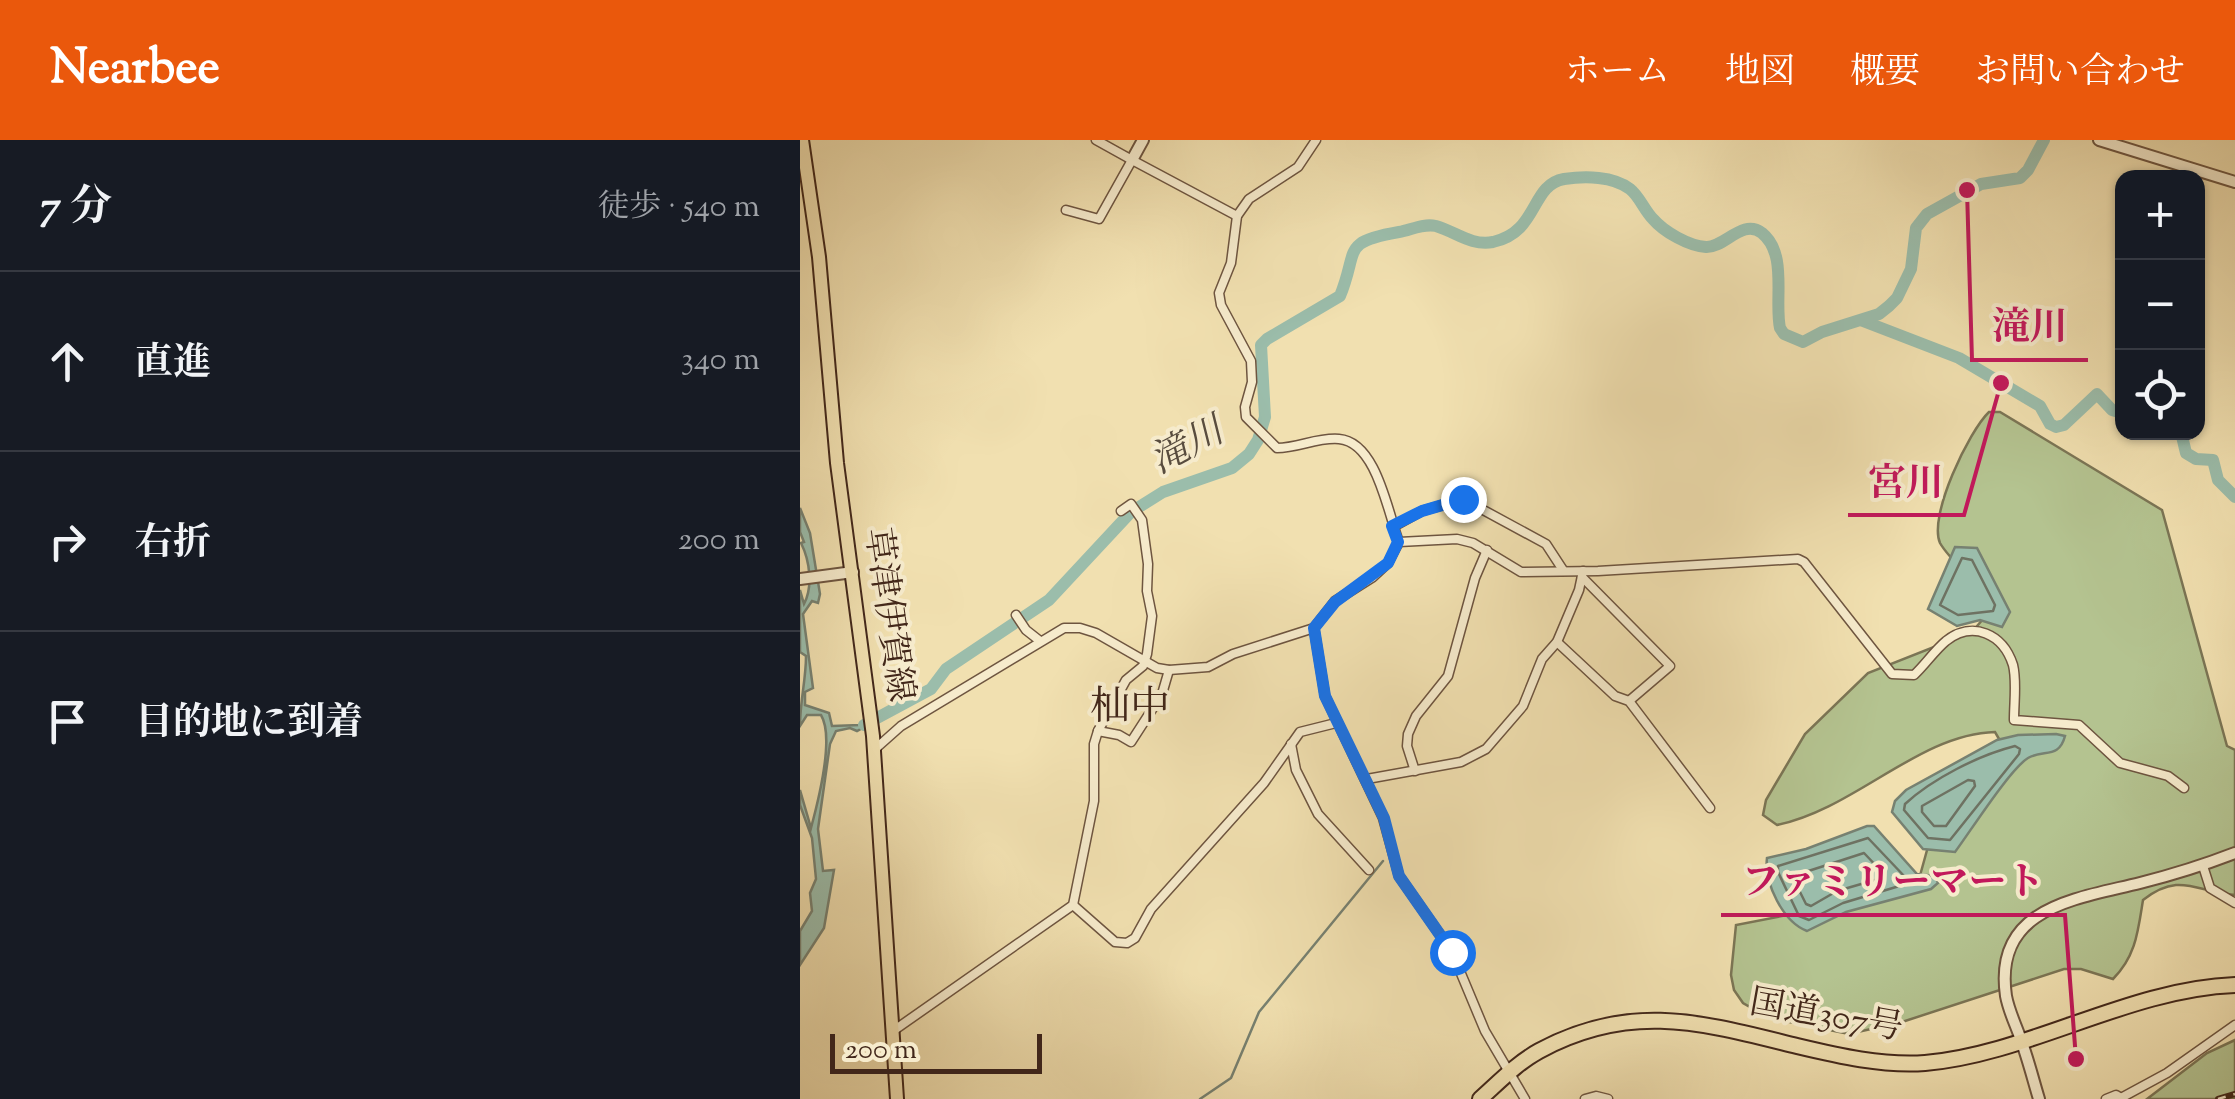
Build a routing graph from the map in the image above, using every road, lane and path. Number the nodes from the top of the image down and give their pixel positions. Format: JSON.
{"nodes":[{"id":1,"x":802,"y":140,"type":"edge"},
{"id":2,"x":1096,"y":140,"type":"edge"},
{"id":3,"x":1143,"y":140,"type":"edge"},
{"id":4,"x":1316,"y":140,"type":"edge"},
{"id":5,"x":2100,"y":140,"type":"edge"},
{"id":6,"x":1132,"y":160,"type":"junction"},
{"id":7,"x":2235,"y":182,"type":"edge"},
{"id":8,"x":1066,"y":210,"type":"dead end"},
{"id":9,"x":1237,"y":216,"type":"junction"},
{"id":10,"x":1121,"y":511,"type":"dead end"},
{"id":11,"x":1392,"y":526,"type":"junction"},
{"id":12,"x":1398,"y":542,"type":"junction"},
{"id":13,"x":1487,"y":550,"type":"junction"},
{"id":14,"x":1563,"y":570,"type":"junction"},
{"id":15,"x":846,"y":573,"type":"junction"},
{"id":16,"x":1583,"y":574,"type":"junction"},
{"id":17,"x":800,"y":578,"type":"edge"},
{"id":18,"x":1017,"y":616,"type":"dead end"},
{"id":19,"x":1314,"y":628,"type":"junction"},
{"id":20,"x":1040,"y":641,"type":"junction"},
{"id":21,"x":1557,"y":642,"type":"junction"},
{"id":22,"x":1145,"y":662,"type":"junction"},
{"id":23,"x":1169,"y":670,"type":"junction"},
{"id":24,"x":1628,"y":701,"type":"junction"},
{"id":25,"x":1336,"y":723,"type":"junction"},
{"id":26,"x":1098,"y":731,"type":"junction"},
{"id":27,"x":873,"y":744,"type":"junction"},
{"id":28,"x":1292,"y":744,"type":"junction"},
{"id":29,"x":1415,"y":771,"type":"junction"},
{"id":30,"x":1367,"y":778,"type":"junction"},
{"id":31,"x":2184,"y":788,"type":"dead end"},
{"id":32,"x":1710,"y":808,"type":"dead end"},
{"id":33,"x":2235,"y":853,"type":"edge"},
{"id":34,"x":2203,"y":866,"type":"junction"},
{"id":35,"x":1369,"y":870,"type":"dead end"},
{"id":36,"x":2235,"y":903,"type":"edge"},
{"id":37,"x":1073,"y":905,"type":"junction"},
{"id":38,"x":2235,"y":984,"type":"edge"},
{"id":39,"x":2235,"y":1025,"type":"edge"},
{"id":40,"x":892,"y":1031,"type":"junction"},
{"id":41,"x":2021,"y":1040,"type":"junction"},
{"id":42,"x":1510,"y":1072,"type":"junction"},
{"id":43,"x":2120,"y":1098,"type":"edge"},
{"id":44,"x":897,"y":1099,"type":"edge"},
{"id":45,"x":1480,"y":1099,"type":"edge"},
{"id":46,"x":1525,"y":1099,"type":"edge"},
{"id":47,"x":1585,"y":1099,"type":"edge"},
{"id":48,"x":1608,"y":1099,"type":"edge"},
{"id":49,"x":2039,"y":1099,"type":"edge"},
{"id":50,"x":2106,"y":1099,"type":"edge"}],
"edges":[{"from":1,"to":15,"type":"main road","name":"草津伊賀線"},
{"from":2,"to":6,"type":"street"},
{"from":3,"to":6,"type":"street"},
{"from":4,"to":9,"type":"street"},
{"from":5,"to":7,"type":"street"},
{"from":6,"to":8,"type":"street"},
{"from":6,"to":9,"type":"street"},
{"from":9,"to":11,"type":"street"},
{"from":10,"to":22,"type":"street"},
{"from":11,"to":12,"type":"street"},
{"from":11,"to":14,"type":"street"},
{"from":12,"to":13,"type":"street"},
{"from":12,"to":19,"type":"street"},
{"from":13,"to":14,"type":"street"},
{"from":13,"to":29,"type":"street"},
{"from":14,"to":16,"type":"street"},
{"from":15,"to":17,"type":"street"},
{"from":15,"to":27,"type":"main road","name":"草津伊賀線"},
{"from":16,"to":21,"type":"street"},
{"from":16,"to":24,"type":"street"},
{"from":16,"to":31,"type":"street"},
{"from":18,"to":20,"type":"street"},
{"from":19,"to":23,"type":"street"},
{"from":19,"to":25,"type":"street"},
{"from":20,"to":22,"type":"street"},
{"from":20,"to":27,"type":"street"},
{"from":21,"to":24,"type":"street"},
{"from":21,"to":29,"type":"street"},
{"from":22,"to":23,"type":"street"},
{"from":22,"to":26,"type":"street"},
{"from":23,"to":26,"type":"street"},
{"from":24,"to":32,"type":"street"},
{"from":25,"to":28,"type":"street"},
{"from":25,"to":30,"type":"street"},
{"from":26,"to":37,"type":"street"},
{"from":27,"to":40,"type":"main road","name":"草津伊賀線"},
{"from":28,"to":35,"type":"street"},
{"from":28,"to":37,"type":"street"},
{"from":29,"to":30,"type":"street"},
{"from":30,"to":42,"type":"street"},
{"from":33,"to":34,"type":"street"},
{"from":34,"to":36,"type":"street"},
{"from":34,"to":41,"type":"street"},
{"from":37,"to":40,"type":"street"},
{"from":38,"to":41,"type":"highway","name":"国道307号"},
{"from":39,"to":43,"type":"street"},
{"from":40,"to":44,"type":"main road","name":"草津伊賀線"},
{"from":41,"to":42,"type":"highway","name":"国道307号"},
{"from":41,"to":49,"type":"street"},
{"from":42,"to":45,"type":"highway","name":"国道307号"},
{"from":42,"to":46,"type":"street"},
{"from":43,"to":50,"type":"street"},
{"from":47,"to":48,"type":"street"}]}
